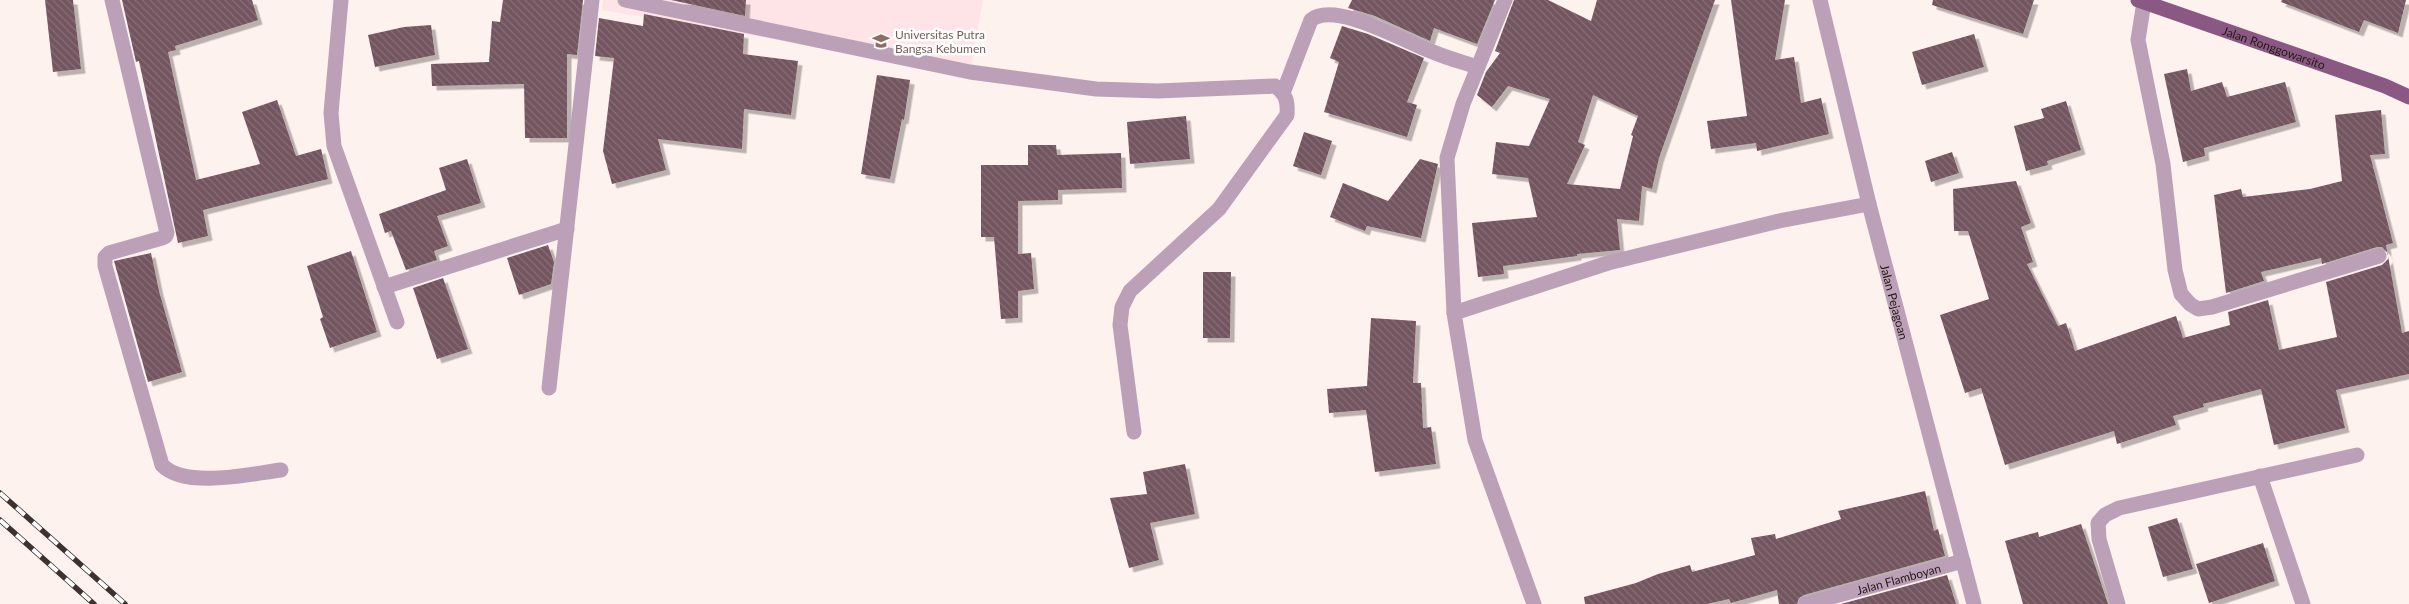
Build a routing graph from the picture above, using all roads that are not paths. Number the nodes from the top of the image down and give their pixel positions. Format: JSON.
{"nodes":[{"id":1,"x":112,"y":0,"type":"edge"},
{"id":2,"x":341,"y":0,"type":"edge"},
{"id":3,"x":592,"y":0,"type":"edge"},
{"id":4,"x":626,"y":0,"type":"edge"},
{"id":5,"x":1505,"y":0,"type":"edge"},
{"id":6,"x":1820,"y":0,"type":"edge"},
{"id":7,"x":2141,"y":1,"type":"edge"},
{"id":8,"x":1477,"y":66,"type":"junction"},
{"id":9,"x":1283,"y":93,"type":"junction"},
{"id":10,"x":2409,"y":97,"type":"edge"},
{"id":11,"x":1869,"y":204,"type":"junction"},
{"id":12,"x":567,"y":229,"type":"junction"},
{"id":13,"x":2379,"y":256,"type":"dead end"},
{"id":14,"x":384,"y":287,"type":"junction"},
{"id":15,"x":1454,"y":313,"type":"junction"},
{"id":16,"x":397,"y":322,"type":"dead end"},
{"id":17,"x":550,"y":388,"type":"dead end"},
{"id":18,"x":1134,"y":432,"type":"dead end"},
{"id":19,"x":2357,"y":455,"type":"dead end"},
{"id":20,"x":281,"y":470,"type":"dead end"},
{"id":21,"x":2260,"y":476,"type":"junction"},
{"id":22,"x":1963,"y":561,"type":"junction"},
{"id":23,"x":1534,"y":604,"type":"edge"},
{"id":24,"x":1806,"y":604,"type":"edge"},
{"id":25,"x":1974,"y":604,"type":"edge"},
{"id":26,"x":2118,"y":604,"type":"edge"},
{"id":27,"x":2303,"y":604,"type":"edge"}],
"edges":[{"from":1,"to":20,"type":"street"},
{"from":2,"to":14,"type":"street"},
{"from":3,"to":12,"type":"street"},
{"from":4,"to":9,"type":"street"},
{"from":5,"to":8,"type":"street"},
{"from":6,"to":11,"type":"street","name":"Jalan Pejagoan"},
{"from":7,"to":10,"type":"main road","name":"Jalan Ronggowarsito"},
{"from":7,"to":13,"type":"street"},
{"from":8,"to":9,"type":"street"},
{"from":8,"to":15,"type":"street"},
{"from":9,"to":18,"type":"street"},
{"from":11,"to":15,"type":"street"},
{"from":11,"to":22,"type":"street","name":"Jalan Pejagoan"},
{"from":12,"to":14,"type":"street"},
{"from":12,"to":17,"type":"street"},
{"from":14,"to":16,"type":"street"},
{"from":15,"to":23,"type":"street"},
{"from":19,"to":21,"type":"street"},
{"from":21,"to":26,"type":"street"},
{"from":21,"to":27,"type":"street"},
{"from":22,"to":24,"type":"street","name":"Jalan Flamboyan"},
{"from":22,"to":25,"type":"street","name":"Jalan Pejagoan"}]}
